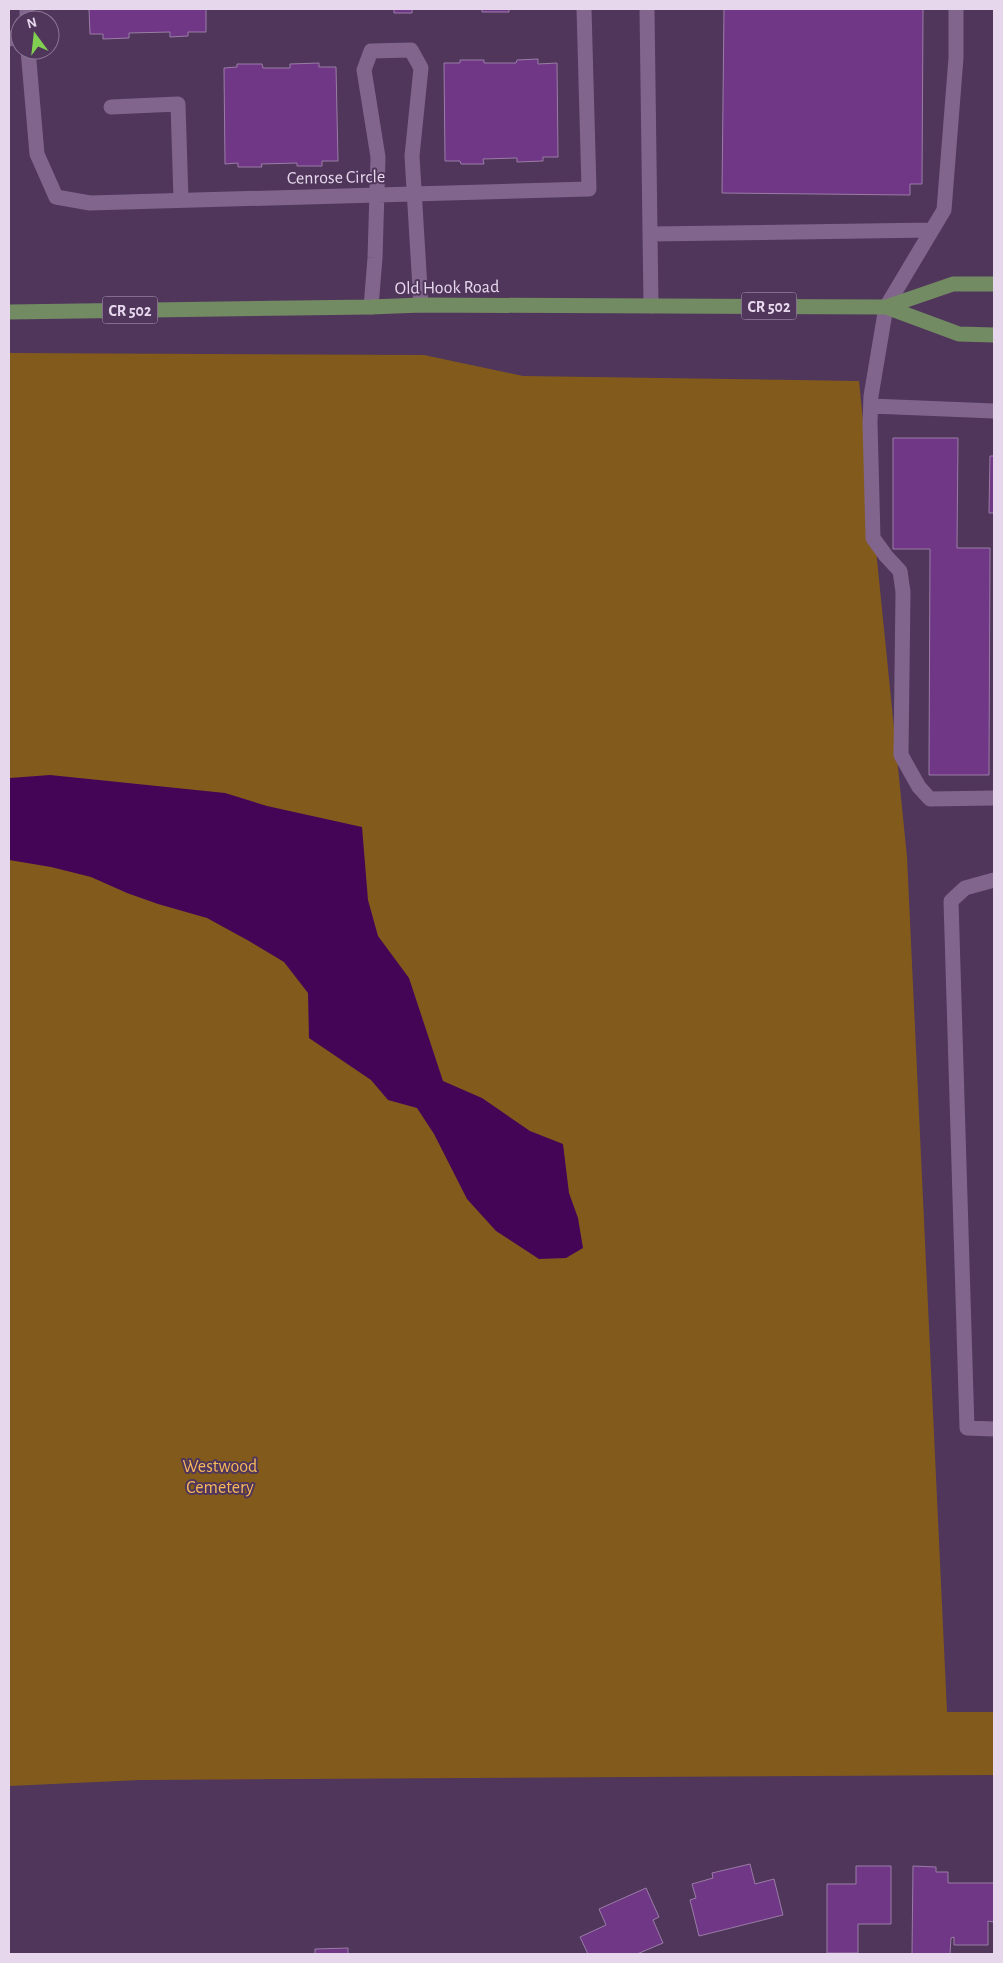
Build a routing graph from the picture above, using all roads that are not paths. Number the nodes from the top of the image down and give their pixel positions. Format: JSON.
{"nodes":[{"id":1,"x":584,"y":9,"type":"edge"},
{"id":2,"x":647,"y":9,"type":"edge"},
{"id":3,"x":956,"y":9,"type":"edge"},
{"id":4,"x":29,"y":60,"type":"edge"},
{"id":5,"x":111,"y":107,"type":"dead end"},
{"id":6,"x":414,"y":194,"type":"junction"},
{"id":7,"x":376,"y":195,"type":"junction"},
{"id":8,"x":181,"y":200,"type":"junction"},
{"id":9,"x":932,"y":230,"type":"junction"},
{"id":10,"x":650,"y":234,"type":"junction"},
{"id":11,"x":994,"y":284,"type":"edge"},
{"id":12,"x":421,"y":305,"type":"junction"},
{"id":13,"x":652,"y":306,"type":"junction"},
{"id":14,"x":371,"y":307,"type":"junction"},
{"id":15,"x":886,"y":307,"type":"junction"},
{"id":16,"x":9,"y":312,"type":"edge"},
{"id":17,"x":994,"y":335,"type":"edge"},
{"id":18,"x":871,"y":406,"type":"junction"},
{"id":19,"x":994,"y":410,"type":"edge"},
{"id":20,"x":994,"y":798,"type":"edge"},
{"id":21,"x":994,"y":880,"type":"edge"},
{"id":22,"x":994,"y":1429,"type":"edge"}],
"edges":[{"from":1,"to":6,"type":"street","name":"Cenrose Circle"},
{"from":2,"to":10,"type":"street"},
{"from":3,"to":9,"type":"street"},
{"from":4,"to":8,"type":"street","name":"Cenrose Circle"},
{"from":5,"to":8,"type":"street"},
{"from":6,"to":7,"type":"street","name":"Cenrose Circle"},
{"from":6,"to":7,"type":"street"},
{"from":6,"to":12,"type":"street"},
{"from":7,"to":8,"type":"street","name":"Cenrose Circle"},
{"from":7,"to":14,"type":"street"},
{"from":9,"to":10,"type":"street"},
{"from":9,"to":15,"type":"street"},
{"from":10,"to":13,"type":"street"},
{"from":11,"to":15,"type":"main road","name":"Old Hook Road","number":"CR 502"},
{"from":12,"to":13,"type":"main road","name":"Old Hook Road","number":"CR 502"},
{"from":12,"to":14,"type":"main road","name":"Old Hook Road","number":"CR 502"},
{"from":13,"to":15,"type":"main road","name":"Old Hook Road","number":"CR 502"},
{"from":14,"to":16,"type":"main road","name":"Old Hook Road","number":"CR 502"},
{"from":15,"to":17,"type":"main road","name":"Old Hook Road","number":"CR 502"},
{"from":15,"to":18,"type":"street"},
{"from":18,"to":19,"type":"street"},
{"from":18,"to":20,"type":"street"},
{"from":21,"to":22,"type":"street"}]}
